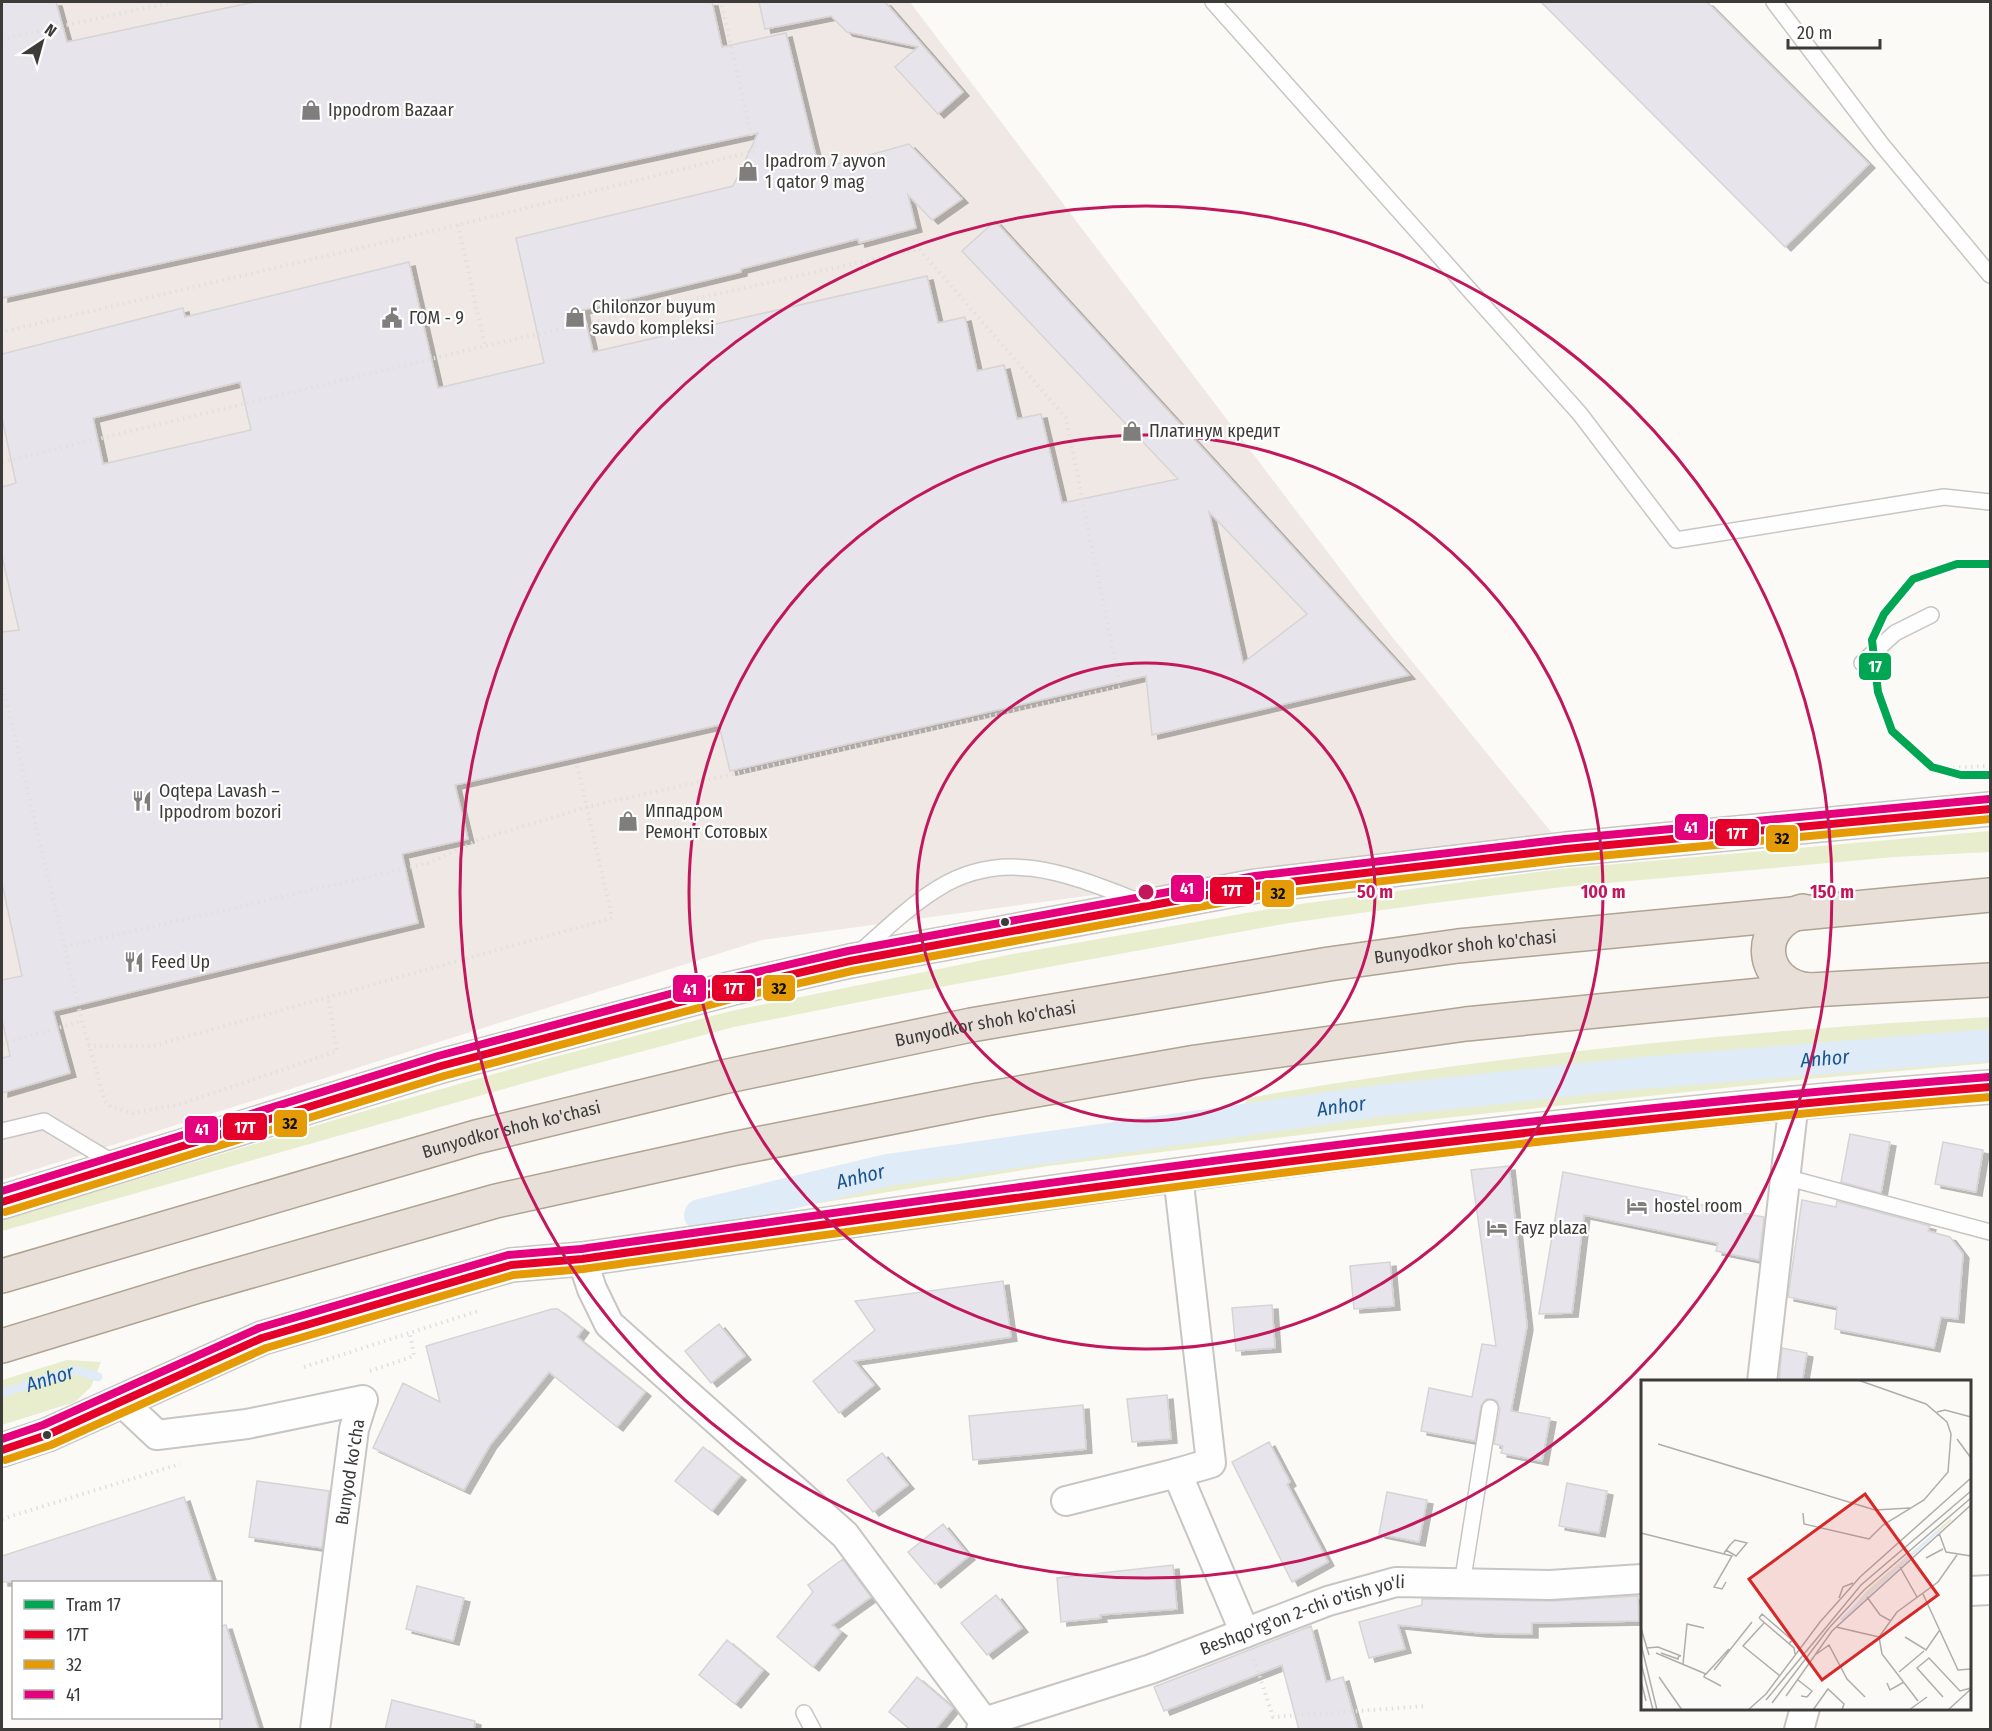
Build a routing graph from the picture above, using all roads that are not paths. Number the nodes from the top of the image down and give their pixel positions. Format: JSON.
{"nodes":[{"id":1,"x":1213,"y":2,"type":"edge"},
{"id":2,"x":1774,"y":2,"type":"edge"},
{"id":3,"x":1990,"y":275,"type":"edge"},
{"id":4,"x":1990,"y":502,"type":"edge"},
{"id":5,"x":1931,"y":615,"type":"dead end"},
{"id":6,"x":1862,"y":663,"type":"dead end"},
{"id":7,"x":1990,"y":809,"type":"edge"},
{"id":8,"x":1990,"y":895,"type":"edge"},
{"id":9,"x":1149,"y":906,"type":"junction"},
{"id":10,"x":1805,"y":911,"type":"junction"},
{"id":11,"x":850,"y":961,"type":"junction"},
{"id":12,"x":1990,"y":980,"type":"edge"},
{"id":13,"x":1810,"y":990,"type":"junction"},
{"id":14,"x":1990,"y":1087,"type":"edge"},
{"id":15,"x":1794,"y":1101,"type":"junction"},
{"id":16,"x":2,"y":1131,"type":"edge"},
{"id":17,"x":117,"y":1165,"type":"junction"},
{"id":18,"x":1178,"y":1175,"type":"junction"},
{"id":19,"x":1785,"y":1177,"type":"junction"},
{"id":20,"x":2,"y":1202,"type":"edge"},
{"id":21,"x":1990,"y":1232,"type":"edge"},
{"id":22,"x":582,"y":1258,"type":"junction"},
{"id":23,"x":2,"y":1276,"type":"edge"},
{"id":24,"x":2,"y":1346,"type":"edge"},
{"id":25,"x":1762,"y":1380,"type":"edge"},
{"id":26,"x":121,"y":1401,"type":"junction"},
{"id":27,"x":1490,"y":1408,"type":"dead end"},
{"id":28,"x":2,"y":1450,"type":"edge"},
{"id":29,"x":1178,"y":1473,"type":"junction"},
{"id":30,"x":1066,"y":1502,"type":"dead end"},
{"id":31,"x":1641,"y":1579,"type":"edge"},
{"id":32,"x":1462,"y":1584,"type":"junction"},
{"id":33,"x":1990,"y":1590,"type":"edge"},
{"id":34,"x":1971,"y":1592,"type":"edge"},
{"id":35,"x":1245,"y":1633,"type":"junction"},
{"id":36,"x":1805,"y":1710,"type":"edge"},
{"id":37,"x":804,"y":1713,"type":"dead end"},
{"id":38,"x":982,"y":1726,"type":"edge"},
{"id":39,"x":315,"y":1730,"type":"edge"},
{"id":40,"x":813,"y":1730,"type":"edge"},
{"id":41,"x":1800,"y":1730,"type":"edge"}],
"edges":[{"from":1,"to":4,"type":"lane"},
{"from":2,"to":3,"type":"lane"},
{"from":5,"to":6,"type":"lane"},
{"from":7,"to":9,"type":"street"},
{"from":8,"to":10,"type":"main road","name":"Bunyodkor shoh ko'chasi"},
{"from":9,"to":11,"type":"street"},
{"from":9,"to":11,"type":"lane"},
{"from":10,"to":13,"type":"main road"},
{"from":10,"to":23,"type":"main road","name":"Bunyodkor shoh ko'chasi"},
{"from":11,"to":17,"type":"street"},
{"from":12,"to":13,"type":"main road"},
{"from":13,"to":24,"type":"main road"},
{"from":14,"to":15,"type":"street"},
{"from":15,"to":18,"type":"street"},
{"from":15,"to":19,"type":"street"},
{"from":16,"to":17,"type":"lane"},
{"from":17,"to":20,"type":"street"},
{"from":18,"to":22,"type":"street"},
{"from":18,"to":29,"type":"street"},
{"from":19,"to":21,"type":"lane"},
{"from":19,"to":25,"type":"street"},
{"from":22,"to":26,"type":"street"},
{"from":22,"to":38,"type":"street"},
{"from":26,"to":28,"type":"street"},
{"from":26,"to":39,"type":"street","name":"Bunyod ko'cha"},
{"from":27,"to":32,"type":"lane"},
{"from":29,"to":30,"type":"street"},
{"from":29,"to":35,"type":"street"},
{"from":31,"to":32,"type":"street","name":"Beshqo'rg'on 2-chi o'tish yo'li"},
{"from":32,"to":35,"type":"street","name":"Beshqo'rg'on 2-chi o'tish yo'li"},
{"from":33,"to":34,"type":"street"},
{"from":35,"to":38,"type":"street","name":"Beshqo'rg'on 2-chi o'tish yo'li"},
{"from":36,"to":41,"type":"street"},
{"from":37,"to":40,"type":"lane"}]}
